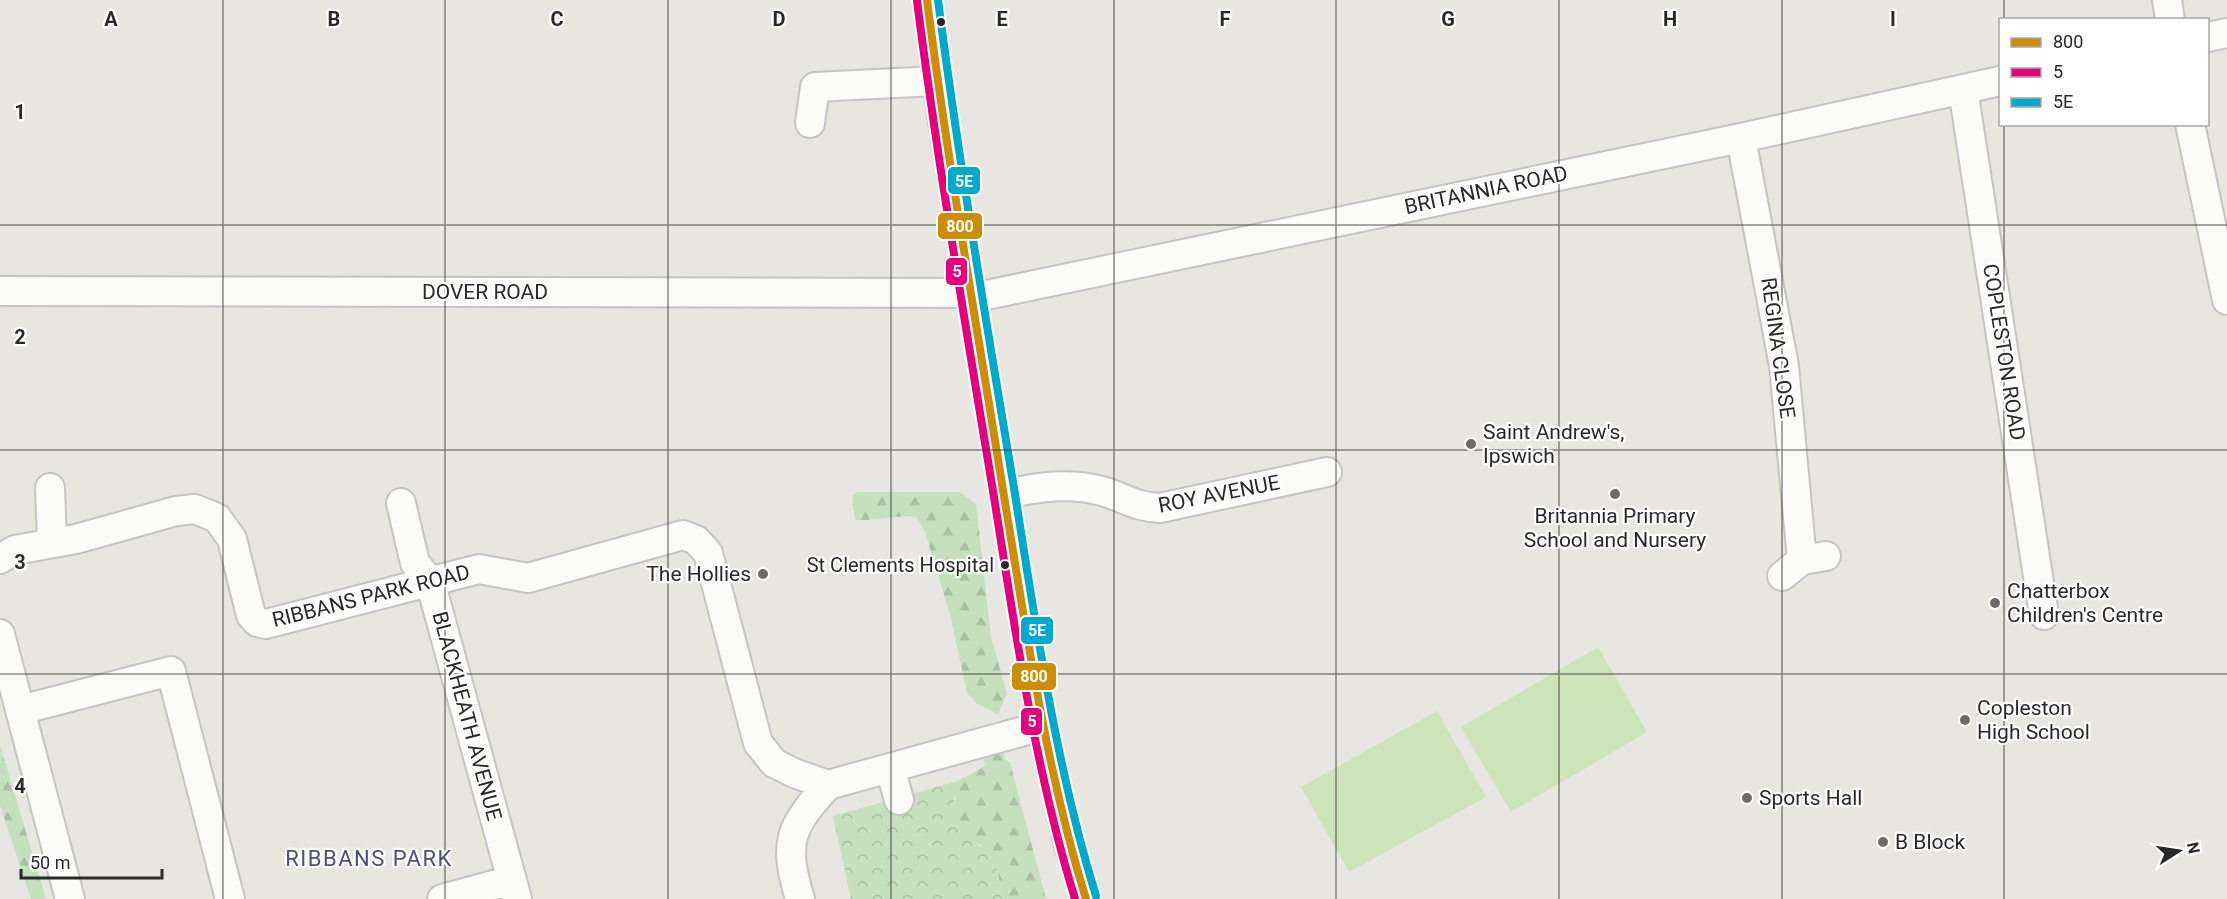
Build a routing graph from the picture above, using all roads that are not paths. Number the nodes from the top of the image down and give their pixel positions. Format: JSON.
{"nodes":[{"id":1,"x":927,"y":0,"type":"edge"},
{"id":2,"x":2167,"y":0,"type":"edge"},
{"id":3,"x":2170,"y":18,"type":"edge"},
{"id":4,"x":2227,"y":33,"type":"edge"},
{"id":5,"x":2209,"y":37,"type":"edge"},
{"id":6,"x":937,"y":81,"type":"junction"},
{"id":7,"x":1999,"y":81,"type":"edge"},
{"id":8,"x":1963,"y":89,"type":"junction"},
{"id":9,"x":810,"y":123,"type":"dead end"},
{"id":10,"x":2190,"y":126,"type":"edge"},
{"id":11,"x":1741,"y":138,"type":"junction"},
{"id":12,"x":0,"y":291,"type":"edge"},
{"id":13,"x":971,"y":296,"type":"junction"},
{"id":14,"x":2227,"y":300,"type":"edge"},
{"id":15,"x":1328,"y":472,"type":"dead end"},
{"id":16,"x":50,"y":488,"type":"dead end"},
{"id":17,"x":1006,"y":494,"type":"junction"},
{"id":18,"x":401,"y":503,"type":"dead end"},
{"id":19,"x":52,"y":543,"type":"junction"},
{"id":20,"x":0,"y":559,"type":"edge"},
{"id":21,"x":1803,"y":564,"type":"dead end"},
{"id":22,"x":430,"y":581,"type":"junction"},
{"id":23,"x":2044,"y":615,"type":"dead end"},
{"id":24,"x":0,"y":634,"type":"edge"},
{"id":25,"x":20,"y":710,"type":"junction"},
{"id":26,"x":1042,"y":726,"type":"junction"},
{"id":27,"x":890,"y":768,"type":"junction"},
{"id":28,"x":828,"y":785,"type":"junction"},
{"id":29,"x":900,"y":800,"type":"dead end"},
{"id":30,"x":514,"y":890,"type":"edge"},
{"id":31,"x":70,"y":899,"type":"edge"},
{"id":32,"x":230,"y":899,"type":"edge"},
{"id":33,"x":442,"y":899,"type":"edge"},
{"id":34,"x":800,"y":899,"type":"edge"},
{"id":35,"x":1086,"y":899,"type":"edge"}],
"edges":[{"from":1,"to":6,"type":"street"},
{"from":2,"to":3,"type":"street"},
{"from":4,"to":5,"type":"street"},
{"from":6,"to":9,"type":"street"},
{"from":6,"to":13,"type":"street"},
{"from":7,"to":8,"type":"street","name":"BRITANNIA ROAD"},
{"from":8,"to":11,"type":"street","name":"BRITANNIA ROAD"},
{"from":8,"to":23,"type":"street","name":"COPLESTON ROAD"},
{"from":10,"to":14,"type":"street"},
{"from":11,"to":13,"type":"street","name":"BRITANNIA ROAD"},
{"from":11,"to":21,"type":"street","name":"REGINA CLOSE"},
{"from":12,"to":13,"type":"street","name":"DOVER ROAD"},
{"from":13,"to":17,"type":"street"},
{"from":15,"to":17,"type":"street","name":"ROY AVENUE"},
{"from":16,"to":19,"type":"street"},
{"from":17,"to":26,"type":"street"},
{"from":18,"to":22,"type":"street","name":"BLACKHEATH AVENUE"},
{"from":19,"to":20,"type":"street","name":"RIBBANS PARK ROAD"},
{"from":19,"to":22,"type":"street","name":"RIBBANS PARK ROAD"},
{"from":22,"to":28,"type":"street","name":"RIBBANS PARK ROAD"},
{"from":22,"to":30,"type":"street","name":"BLACKHEATH AVENUE"},
{"from":24,"to":25,"type":"street"},
{"from":25,"to":31,"type":"street"},
{"from":25,"to":32,"type":"street"},
{"from":26,"to":27,"type":"street"},
{"from":26,"to":35,"type":"street"},
{"from":27,"to":28,"type":"street"},
{"from":27,"to":29,"type":"street"},
{"from":28,"to":34,"type":"street"},
{"from":30,"to":33,"type":"street"}]}
